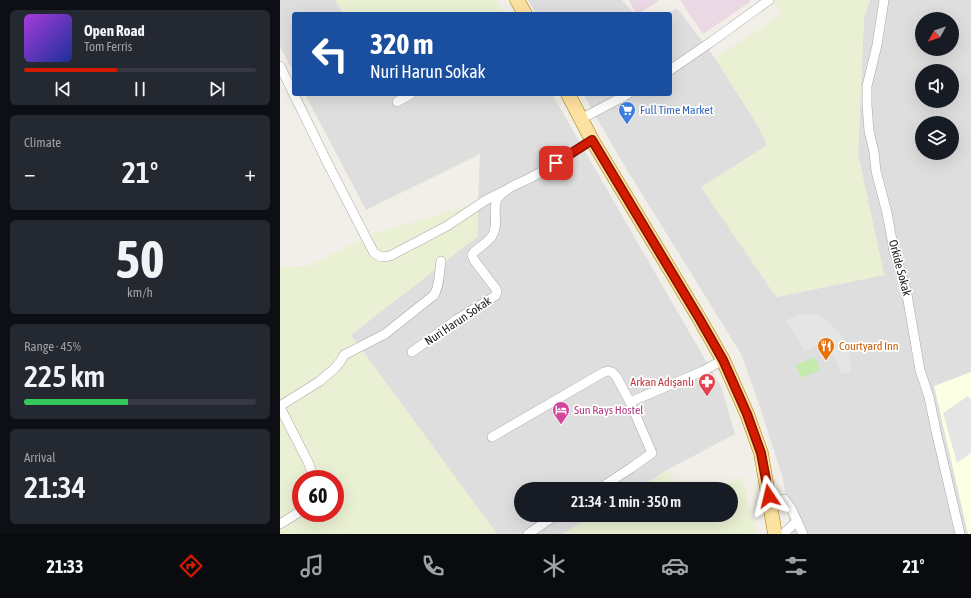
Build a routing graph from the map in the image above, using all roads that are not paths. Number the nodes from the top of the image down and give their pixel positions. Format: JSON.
{"nodes":[{"id":1,"x":517,"y":0,"type":"edge"},
{"id":2,"x":769,"y":0,"type":"edge"},
{"id":3,"x":884,"y":0,"type":"edge"},
{"id":4,"x":523,"y":12,"type":"edge"},
{"id":5,"x":280,"y":66,"type":"edge"},
{"id":6,"x":672,"y":69,"type":"edge"},
{"id":7,"x":292,"y":90,"type":"edge"},
{"id":8,"x":295,"y":96,"type":"edge"},
{"id":9,"x":407,"y":96,"type":"edge"},
{"id":10,"x":569,"y":96,"type":"edge"},
{"id":11,"x":624,"y":96,"type":"edge"},
{"id":12,"x":397,"y":102,"type":"dead end"},
{"id":13,"x":581,"y":119,"type":"junction"},
{"id":14,"x":592,"y":140,"type":"junction"},
{"id":15,"x":506,"y":190,"type":"junction"},
{"id":16,"x":440,"y":261,"type":"dead end"},
{"id":17,"x":412,"y":352,"type":"dead end"},
{"id":18,"x":723,"y":360,"type":"junction"},
{"id":19,"x":630,"y":402,"type":"junction"},
{"id":20,"x":280,"y":406,"type":"edge"},
{"id":21,"x":492,"y":437,"type":"dead end"},
{"id":22,"x":311,"y":470,"type":"edge"},
{"id":23,"x":609,"y":482,"type":"edge"},
{"id":24,"x":784,"y":499,"type":"dead end"},
{"id":25,"x":292,"y":517,"type":"edge"},
{"id":26,"x":797,"y":521,"type":"junction"},
{"id":27,"x":546,"y":522,"type":"edge"},
{"id":28,"x":280,"y":524,"type":"edge"},
{"id":29,"x":528,"y":534,"type":"edge"},
{"id":30,"x":775,"y":534,"type":"edge"},
{"id":31,"x":783,"y":534,"type":"edge"},
{"id":32,"x":802,"y":534,"type":"edge"},
{"id":33,"x":960,"y":534,"type":"edge"}],
"edges":[{"from":1,"to":4,"type":"main road"},
{"from":2,"to":6,"type":"street"},
{"from":3,"to":33,"type":"street","name":"Orkide Sokak"},
{"from":5,"to":7,"type":"street"},
{"from":8,"to":15,"type":"street"},
{"from":9,"to":12,"type":"street"},
{"from":10,"to":13,"type":"main road"},
{"from":11,"to":13,"type":"street"},
{"from":13,"to":14,"type":"main road"},
{"from":14,"to":15,"type":"street"},
{"from":14,"to":18,"type":"main road"},
{"from":15,"to":17,"type":"street","name":"Nuri Harun Sokak"},
{"from":16,"to":20,"type":"street"},
{"from":18,"to":19,"type":"street"},
{"from":18,"to":30,"type":"main road"},
{"from":19,"to":21,"type":"street"},
{"from":19,"to":23,"type":"street"},
{"from":20,"to":22,"type":"street"},
{"from":24,"to":26,"type":"street"},
{"from":25,"to":28,"type":"street"},
{"from":26,"to":31,"type":"street"},
{"from":26,"to":32,"type":"street"},
{"from":27,"to":29,"type":"street"}]}
